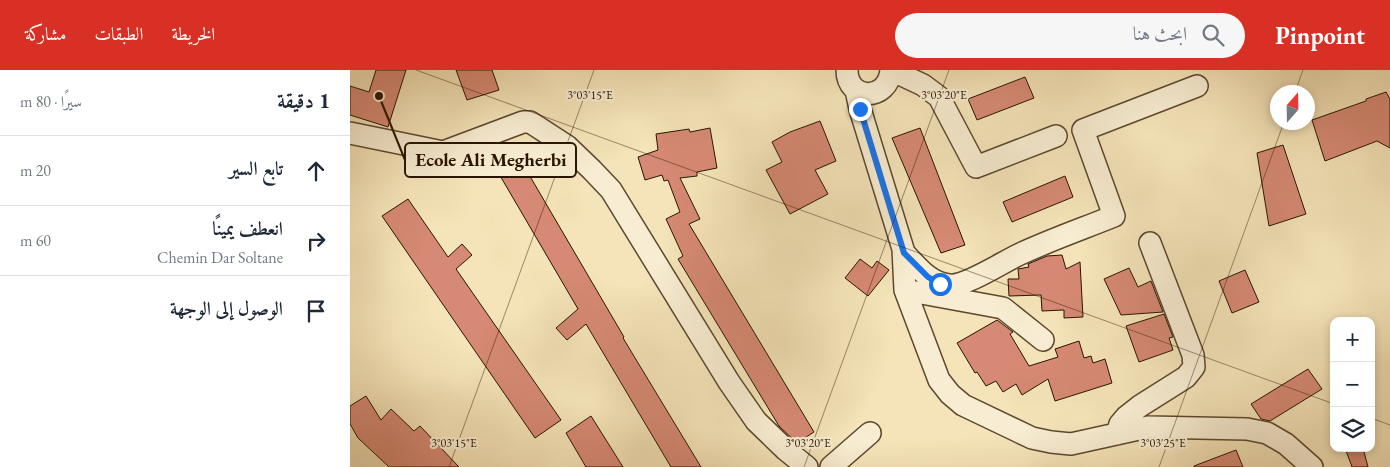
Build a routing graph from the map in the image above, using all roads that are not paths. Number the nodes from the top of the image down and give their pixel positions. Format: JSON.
{"nodes":[{"id":1,"x":847,"y":70,"type":"edge"},
{"id":2,"x":891,"y":70,"type":"edge"},
{"id":3,"x":1197,"y":86,"type":"dead end"},
{"id":4,"x":856,"y":90,"type":"junction"},
{"id":5,"x":350,"y":133,"type":"edge"},
{"id":6,"x":1056,"y":136,"type":"dead end"},
{"id":7,"x":1150,"y":243,"type":"dead end"},
{"id":8,"x":904,"y":253,"type":"junction"},
{"id":9,"x":905,"y":290,"type":"junction"},
{"id":10,"x":1043,"y":340,"type":"dead end"},
{"id":11,"x":870,"y":433,"type":"dead end"},
{"id":12,"x":1117,"y":434,"type":"junction"},
{"id":13,"x":807,"y":467,"type":"edge"},
{"id":14,"x":831,"y":467,"type":"edge"},
{"id":15,"x":1312,"y":467,"type":"edge"}],
"edges":[{"from":1,"to":4,"type":"street"},
{"from":2,"to":4,"type":"street"},
{"from":2,"to":6,"type":"street"},
{"from":3,"to":8,"type":"street"},
{"from":4,"to":8,"type":"street"},
{"from":5,"to":13,"type":"street"},
{"from":7,"to":12,"type":"street"},
{"from":8,"to":9,"type":"street"},
{"from":9,"to":10,"type":"street"},
{"from":9,"to":12,"type":"street"},
{"from":11,"to":14,"type":"street"},
{"from":12,"to":15,"type":"street"}]}
